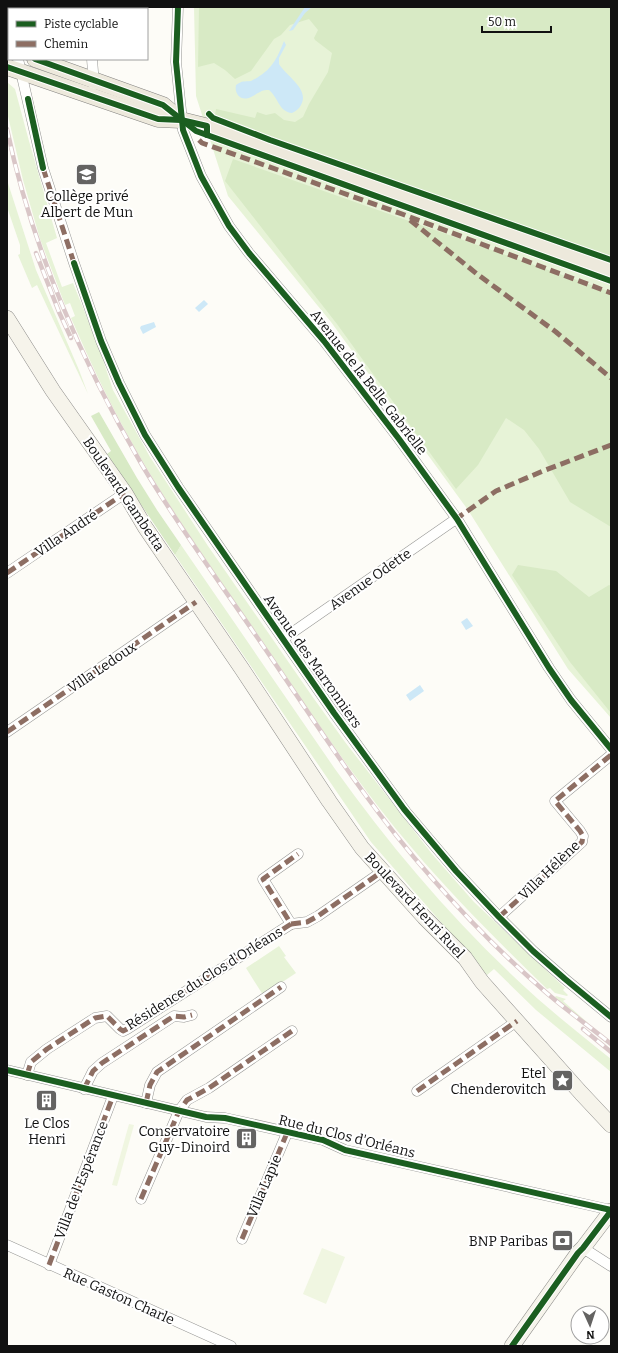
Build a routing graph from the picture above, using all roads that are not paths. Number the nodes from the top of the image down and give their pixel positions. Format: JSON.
{"nodes":[{"id":1,"x":178,"y":7,"type":"edge"},
{"id":2,"x":38,"y":60,"type":"edge"},
{"id":3,"x":92,"y":60,"type":"edge"},
{"id":4,"x":20,"y":66,"type":"edge"},
{"id":5,"x":7,"y":67,"type":"edge"},
{"id":6,"x":93,"y":80,"type":"junction"},
{"id":7,"x":94,"y":98,"type":"junction"},
{"id":8,"x":181,"y":120,"type":"junction"},
{"id":9,"x":611,"y":272,"type":"edge"},
{"id":10,"x":7,"y":318,"type":"edge"},
{"id":11,"x":125,"y":493,"type":"junction"},
{"id":12,"x":456,"y":519,"type":"junction"},
{"id":13,"x":7,"y":574,"type":"edge"},
{"id":14,"x":196,"y":602,"type":"junction"},
{"id":15,"x":283,"y":639,"type":"junction"},
{"id":16,"x":242,"y":669,"type":"joint"},
{"id":17,"x":7,"y":732,"type":"edge"},
{"id":18,"x":611,"y":749,"type":"edge"},
{"id":19,"x":611,"y":755,"type":"edge"},
{"id":20,"x":298,"y":854,"type":"dead end"},
{"id":21,"x":383,"y":871,"type":"junction"},
{"id":22,"x":499,"y":917,"type":"junction"},
{"id":23,"x":290,"y":924,"type":"junction"},
{"id":24,"x":281,"y":987,"type":"dead end"},
{"id":25,"x":192,"y":1014,"type":"dead end"},
{"id":26,"x":611,"y":1017,"type":"edge"},
{"id":27,"x":517,"y":1021,"type":"junction"},
{"id":28,"x":292,"y":1030,"type":"dead end"},
{"id":29,"x":7,"y":1070,"type":"edge"},
{"id":30,"x":27,"y":1075,"type":"junction"},
{"id":31,"x":84,"y":1089,"type":"junction"},
{"id":32,"x":417,"y":1091,"type":"dead end"},
{"id":33,"x":113,"y":1096,"type":"junction"},
{"id":34,"x":146,"y":1103,"type":"junction"},
{"id":35,"x":179,"y":1111,"type":"junction"},
{"id":36,"x":611,"y":1125,"type":"edge"},
{"id":37,"x":287,"y":1133,"type":"junction"},
{"id":38,"x":141,"y":1200,"type":"dead end"},
{"id":39,"x":611,"y":1211,"type":"edge"},
{"id":40,"x":242,"y":1239,"type":"dead end"},
{"id":41,"x":7,"y":1245,"type":"edge"},
{"id":42,"x":583,"y":1248,"type":"junction"},
{"id":43,"x":49,"y":1265,"type":"junction"},
{"id":44,"x":611,"y":1266,"type":"edge"},
{"id":45,"x":230,"y":1346,"type":"edge"},
{"id":46,"x":512,"y":1346,"type":"edge"}],
"edges":[{"from":1,"to":8,"type":"street","name":"Avenue de la Belle Gabrielle"},
{"from":2,"to":6,"type":"main road"},
{"from":3,"to":6,"type":"street"},
{"from":4,"to":5,"type":"main road"},
{"from":4,"to":7,"type":"main road"},
{"from":4,"to":15,"type":"street","name":"Avenue des Marronniers"},
{"from":6,"to":7,"type":"street"},
{"from":6,"to":8,"type":"main road"},
{"from":7,"to":8,"type":"main road"},
{"from":8,"to":9,"type":"main road"},
{"from":8,"to":12,"type":"street","name":"Avenue de la Belle Gabrielle"},
{"from":10,"to":11,"type":"street","name":"Boulevard Gambetta"},
{"from":11,"to":13,"type":"street","name":"Villa André"},
{"from":11,"to":14,"type":"street","name":"Boulevard Gambetta"},
{"from":12,"to":15,"type":"street","name":"Avenue Odette"},
{"from":12,"to":18,"type":"street","name":"Avenue de la Belle Gabrielle"},
{"from":14,"to":16,"type":"street","name":"Boulevard Gambetta"},
{"from":14,"to":17,"type":"street","name":"Villa Ledoux"},
{"from":15,"to":22,"type":"street","name":"Avenue des Marronniers"},
{"from":16,"to":21,"type":"street","name":"Boulevard Henri Ruel"},
{"from":19,"to":22,"type":"street","name":"Villa Hélène"},
{"from":20,"to":23,"type":"street","name":"Résidence du Clos d'Orléans"},
{"from":21,"to":23,"type":"street","name":"Résidence du Clos d'Orléans"},
{"from":21,"to":27,"type":"street","name":"Boulevard Henri Ruel"},
{"from":22,"to":26,"type":"street","name":"Avenue des Marronniers"},
{"from":23,"to":30,"type":"street","name":"Résidence du Clos d'Orléans"},
{"from":24,"to":34,"type":"street"},
{"from":25,"to":31,"type":"street"},
{"from":27,"to":32,"type":"street"},
{"from":27,"to":36,"type":"street","name":"Boulevard Henri Ruel"},
{"from":28,"to":35,"type":"street"},
{"from":29,"to":30,"type":"street","name":"Rue du Clos d'Orléans"},
{"from":30,"to":31,"type":"street","name":"Rue du Clos d'Orléans"},
{"from":31,"to":33,"type":"street","name":"Rue du Clos d'Orléans"},
{"from":33,"to":34,"type":"street","name":"Rue du Clos d'Orléans"},
{"from":33,"to":43,"type":"street","name":"Villa de l'Espérance"},
{"from":34,"to":35,"type":"street","name":"Rue du Clos d'Orléans"},
{"from":35,"to":37,"type":"street","name":"Rue du Clos d'Orléans"},
{"from":35,"to":38,"type":"street"},
{"from":37,"to":39,"type":"street","name":"Rue du Clos d'Orléans"},
{"from":37,"to":40,"type":"street","name":"Villa Lapie"},
{"from":39,"to":42,"type":"street"},
{"from":41,"to":43,"type":"street","name":"Rue Gaston Charle"},
{"from":42,"to":44,"type":"street"},
{"from":42,"to":46,"type":"street"},
{"from":43,"to":45,"type":"street","name":"Rue Gaston Charle"}]}
